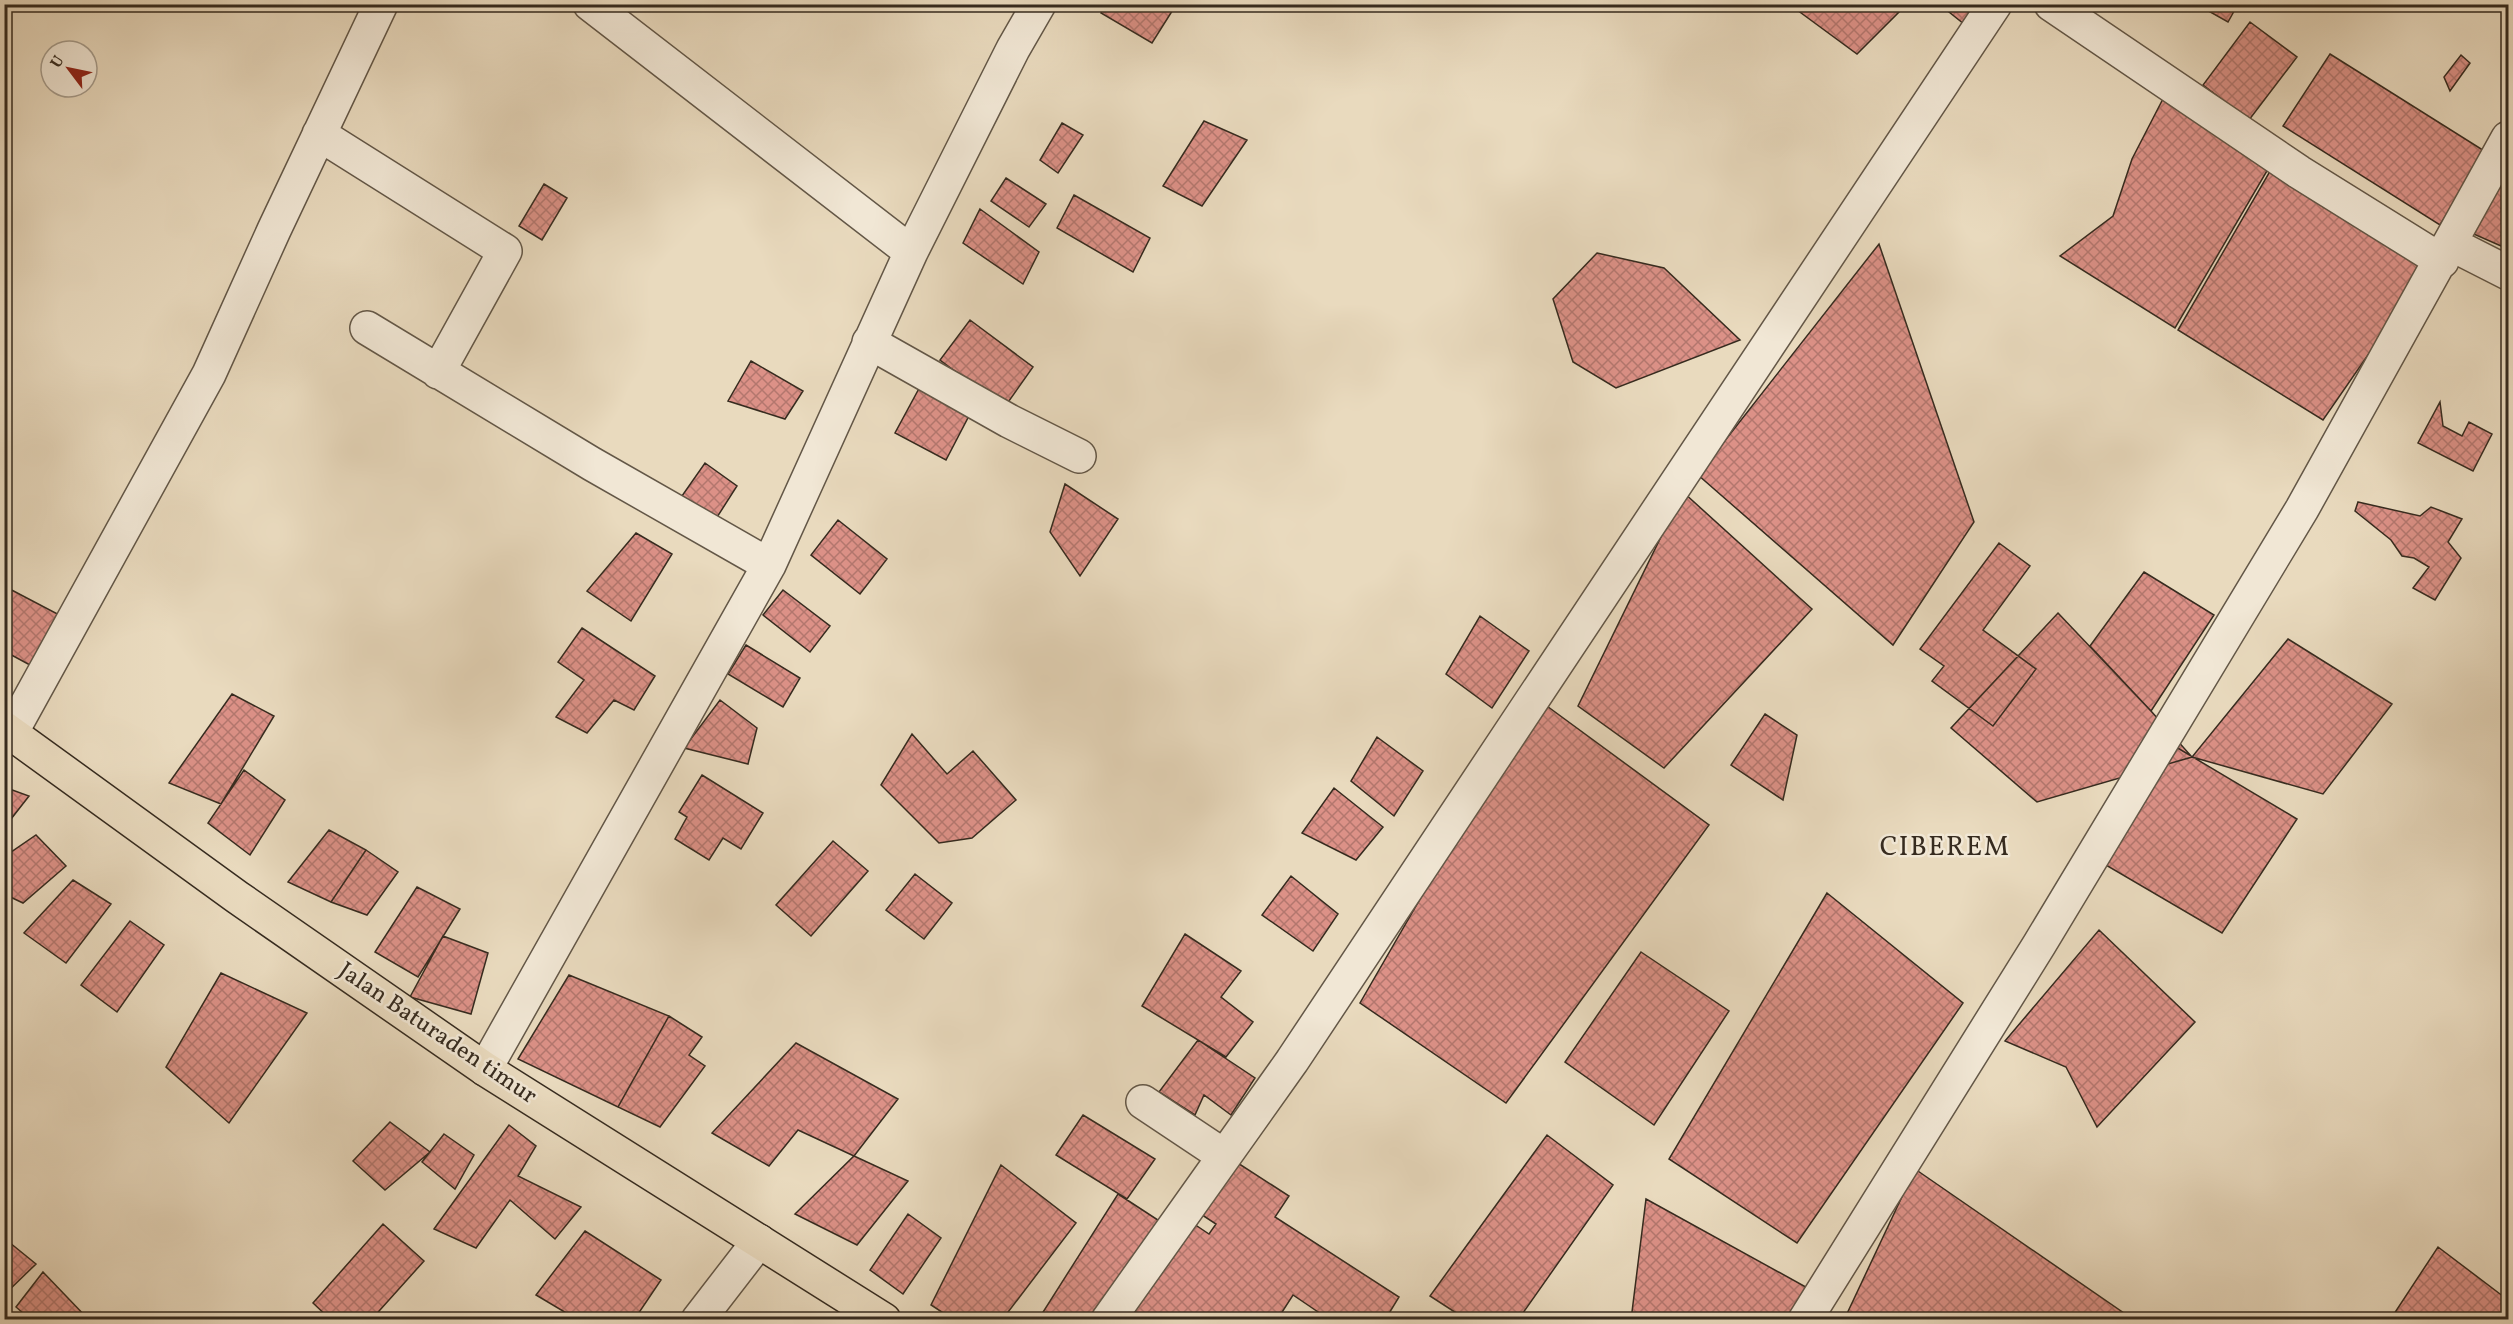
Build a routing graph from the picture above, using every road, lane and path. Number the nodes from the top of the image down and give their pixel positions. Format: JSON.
{"nodes":[{"id":1,"x":381,"y":4,"type":"edge"},
{"id":2,"x":590,"y":4,"type":"edge"},
{"id":3,"x":1039,"y":4,"type":"edge"},
{"id":4,"x":1995,"y":4,"type":"edge"},
{"id":5,"x":2050,"y":4,"type":"edge"},
{"id":6,"x":319,"y":134,"type":"junction"},
{"id":7,"x":2508,"y":138,"type":"edge"},
{"id":8,"x":911,"y":252,"type":"junction"},
{"id":9,"x":2446,"y":253,"type":"junction"},
{"id":10,"x":2508,"y":273,"type":"edge"},
{"id":11,"x":367,"y":328,"type":"dead end"},
{"id":12,"x":869,"y":342,"type":"junction"},
{"id":13,"x":438,"y":372,"type":"junction"},
{"id":14,"x":1079,"y":456,"type":"dead end"},
{"id":15,"x":769,"y":565,"type":"junction"},
{"id":16,"x":8,"y":731,"type":"edge"},
{"id":17,"x":485,"y":1069,"type":"junction"},
{"id":18,"x":1143,"y":1102,"type":"dead end"},
{"id":19,"x":1224,"y":1156,"type":"junction"},
{"id":20,"x":759,"y":1241,"type":"junction"},
{"id":21,"x":698,"y":1320,"type":"edge"},
{"id":22,"x":884,"y":1320,"type":"edge"},
{"id":23,"x":1108,"y":1320,"type":"edge"},
{"id":24,"x":1806,"y":1320,"type":"edge"}],
"edges":[{"from":1,"to":6,"type":"street"},
{"from":2,"to":8,"type":"street"},
{"from":3,"to":8,"type":"street"},
{"from":4,"to":19,"type":"street"},
{"from":5,"to":9,"type":"street"},
{"from":6,"to":13,"type":"street"},
{"from":6,"to":16,"type":"street"},
{"from":7,"to":9,"type":"street"},
{"from":8,"to":12,"type":"street"},
{"from":9,"to":10,"type":"street"},
{"from":9,"to":24,"type":"street"},
{"from":11,"to":13,"type":"street"},
{"from":12,"to":14,"type":"street"},
{"from":12,"to":15,"type":"street"},
{"from":13,"to":15,"type":"street"},
{"from":15,"to":17,"type":"street"},
{"from":16,"to":17,"type":"main road","name":"Jalan Baturaden timur"},
{"from":17,"to":20,"type":"main road","name":"Jalan Baturaden timur"},
{"from":18,"to":19,"type":"street"},
{"from":19,"to":23,"type":"street"},
{"from":20,"to":21,"type":"street"},
{"from":20,"to":22,"type":"main road","name":"Jalan Baturaden timur"}]}
